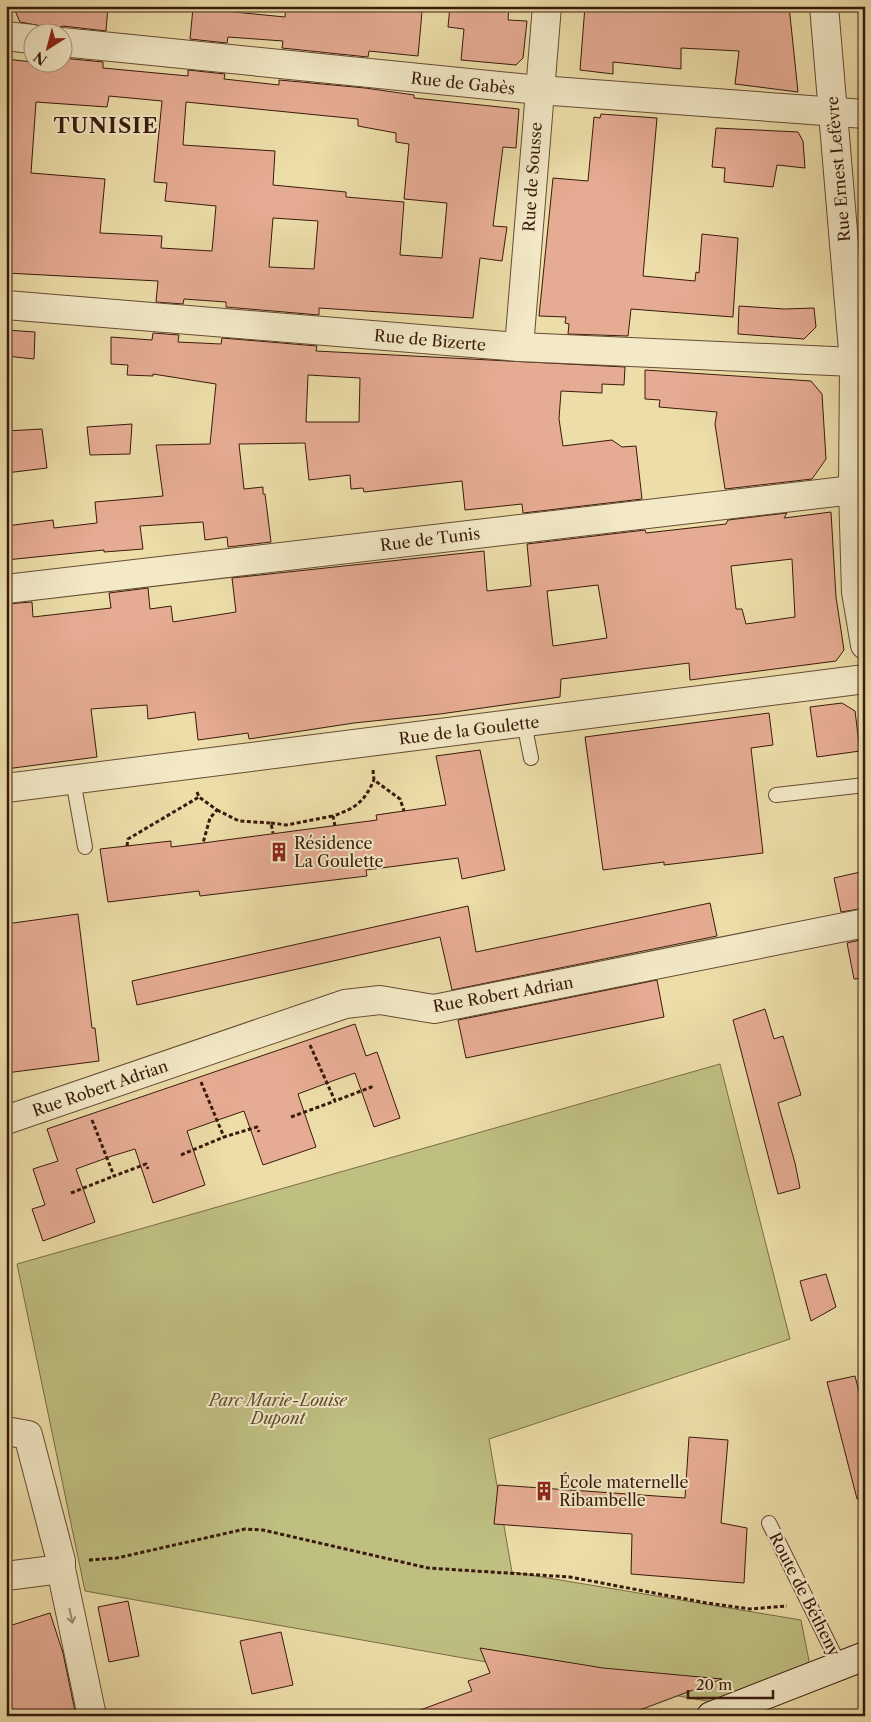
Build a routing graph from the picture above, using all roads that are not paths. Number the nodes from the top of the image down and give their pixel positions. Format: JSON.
{"nodes":[{"id":1,"x":547,"y":6,"type":"edge"},
{"id":2,"x":824,"y":6,"type":"edge"},
{"id":3,"x":6,"y":36,"type":"edge"},
{"id":4,"x":22,"y":38,"type":"edge"},
{"id":5,"x":72,"y":43,"type":"edge"},
{"id":6,"x":539,"y":90,"type":"junction"},
{"id":7,"x":833,"y":111,"type":"junction"},
{"id":8,"x":865,"y":114,"type":"edge"},
{"id":9,"x":6,"y":305,"type":"edge"},
{"id":10,"x":519,"y":347,"type":"junction"},
{"id":11,"x":859,"y":360,"type":"edge"},
{"id":12,"x":853,"y":490,"type":"junction"},
{"id":13,"x":6,"y":589,"type":"edge"},
{"id":14,"x":861,"y":590,"type":"edge"},
{"id":15,"x":865,"y":645,"type":"edge"},
{"id":16,"x":865,"y":679,"type":"edge"},
{"id":17,"x":524,"y":723,"type":"junction"},
{"id":18,"x":531,"y":758,"type":"dead end"},
{"id":19,"x":72,"y":780,"type":"junction"},
{"id":20,"x":865,"y":785,"type":"edge"},
{"id":21,"x":6,"y":788,"type":"edge"},
{"id":22,"x":776,"y":795,"type":"dead end"},
{"id":23,"x":85,"y":847,"type":"dead end"},
{"id":24,"x":865,"y":923,"type":"edge"},
{"id":25,"x":6,"y":1120,"type":"edge"},
{"id":26,"x":6,"y":1431,"type":"edge"},
{"id":27,"x":769,"y":1523,"type":"dead end"},
{"id":28,"x":61,"y":1565,"type":"junction"},
{"id":29,"x":6,"y":1576,"type":"edge"},
{"id":30,"x":852,"y":1661,"type":"edge"},
{"id":31,"x":92,"y":1716,"type":"edge"},
{"id":32,"x":711,"y":1716,"type":"edge"}],
"edges":[{"from":1,"to":6,"type":"street","name":"Rue de Sousse"},
{"from":2,"to":7,"type":"street","name":"Rue Ernest Lefèvre"},
{"from":3,"to":4,"type":"street"},
{"from":5,"to":6,"type":"street","name":"Rue de Gabès"},
{"from":6,"to":7,"type":"street","name":"Rue de Gabès"},
{"from":6,"to":10,"type":"street","name":"Rue de Sousse"},
{"from":7,"to":8,"type":"street","name":"Rue de Gabès"},
{"from":7,"to":11,"type":"street","name":"Rue Ernest Lefèvre"},
{"from":9,"to":10,"type":"street","name":"Rue de Bizerte"},
{"from":10,"to":11,"type":"street","name":"Rue de Bizerte"},
{"from":11,"to":12,"type":"street","name":"Rue Ernest Lefèvre"},
{"from":12,"to":13,"type":"street","name":"Rue de Tunis"},
{"from":12,"to":14,"type":"street","name":"Rue Ernest Lefèvre"},
{"from":14,"to":15,"type":"street","name":"Rue Ernest Lefèvre"},
{"from":16,"to":17,"type":"street","name":"Rue de la Goulette"},
{"from":17,"to":18,"type":"lane"},
{"from":17,"to":19,"type":"street","name":"Rue de la Goulette"},
{"from":19,"to":21,"type":"street","name":"Rue de la Goulette"},
{"from":19,"to":23,"type":"lane"},
{"from":20,"to":22,"type":"lane"},
{"from":24,"to":25,"type":"street","name":"Rue Robert Adrian"},
{"from":26,"to":28,"type":"street"},
{"from":27,"to":30,"type":"lane","name":"Route de Bétheny"},
{"from":28,"to":29,"type":"street"},
{"from":28,"to":31,"type":"street","one_way":true},
{"from":30,"to":32,"type":"street","name":"Route de Bétheny"}]}
